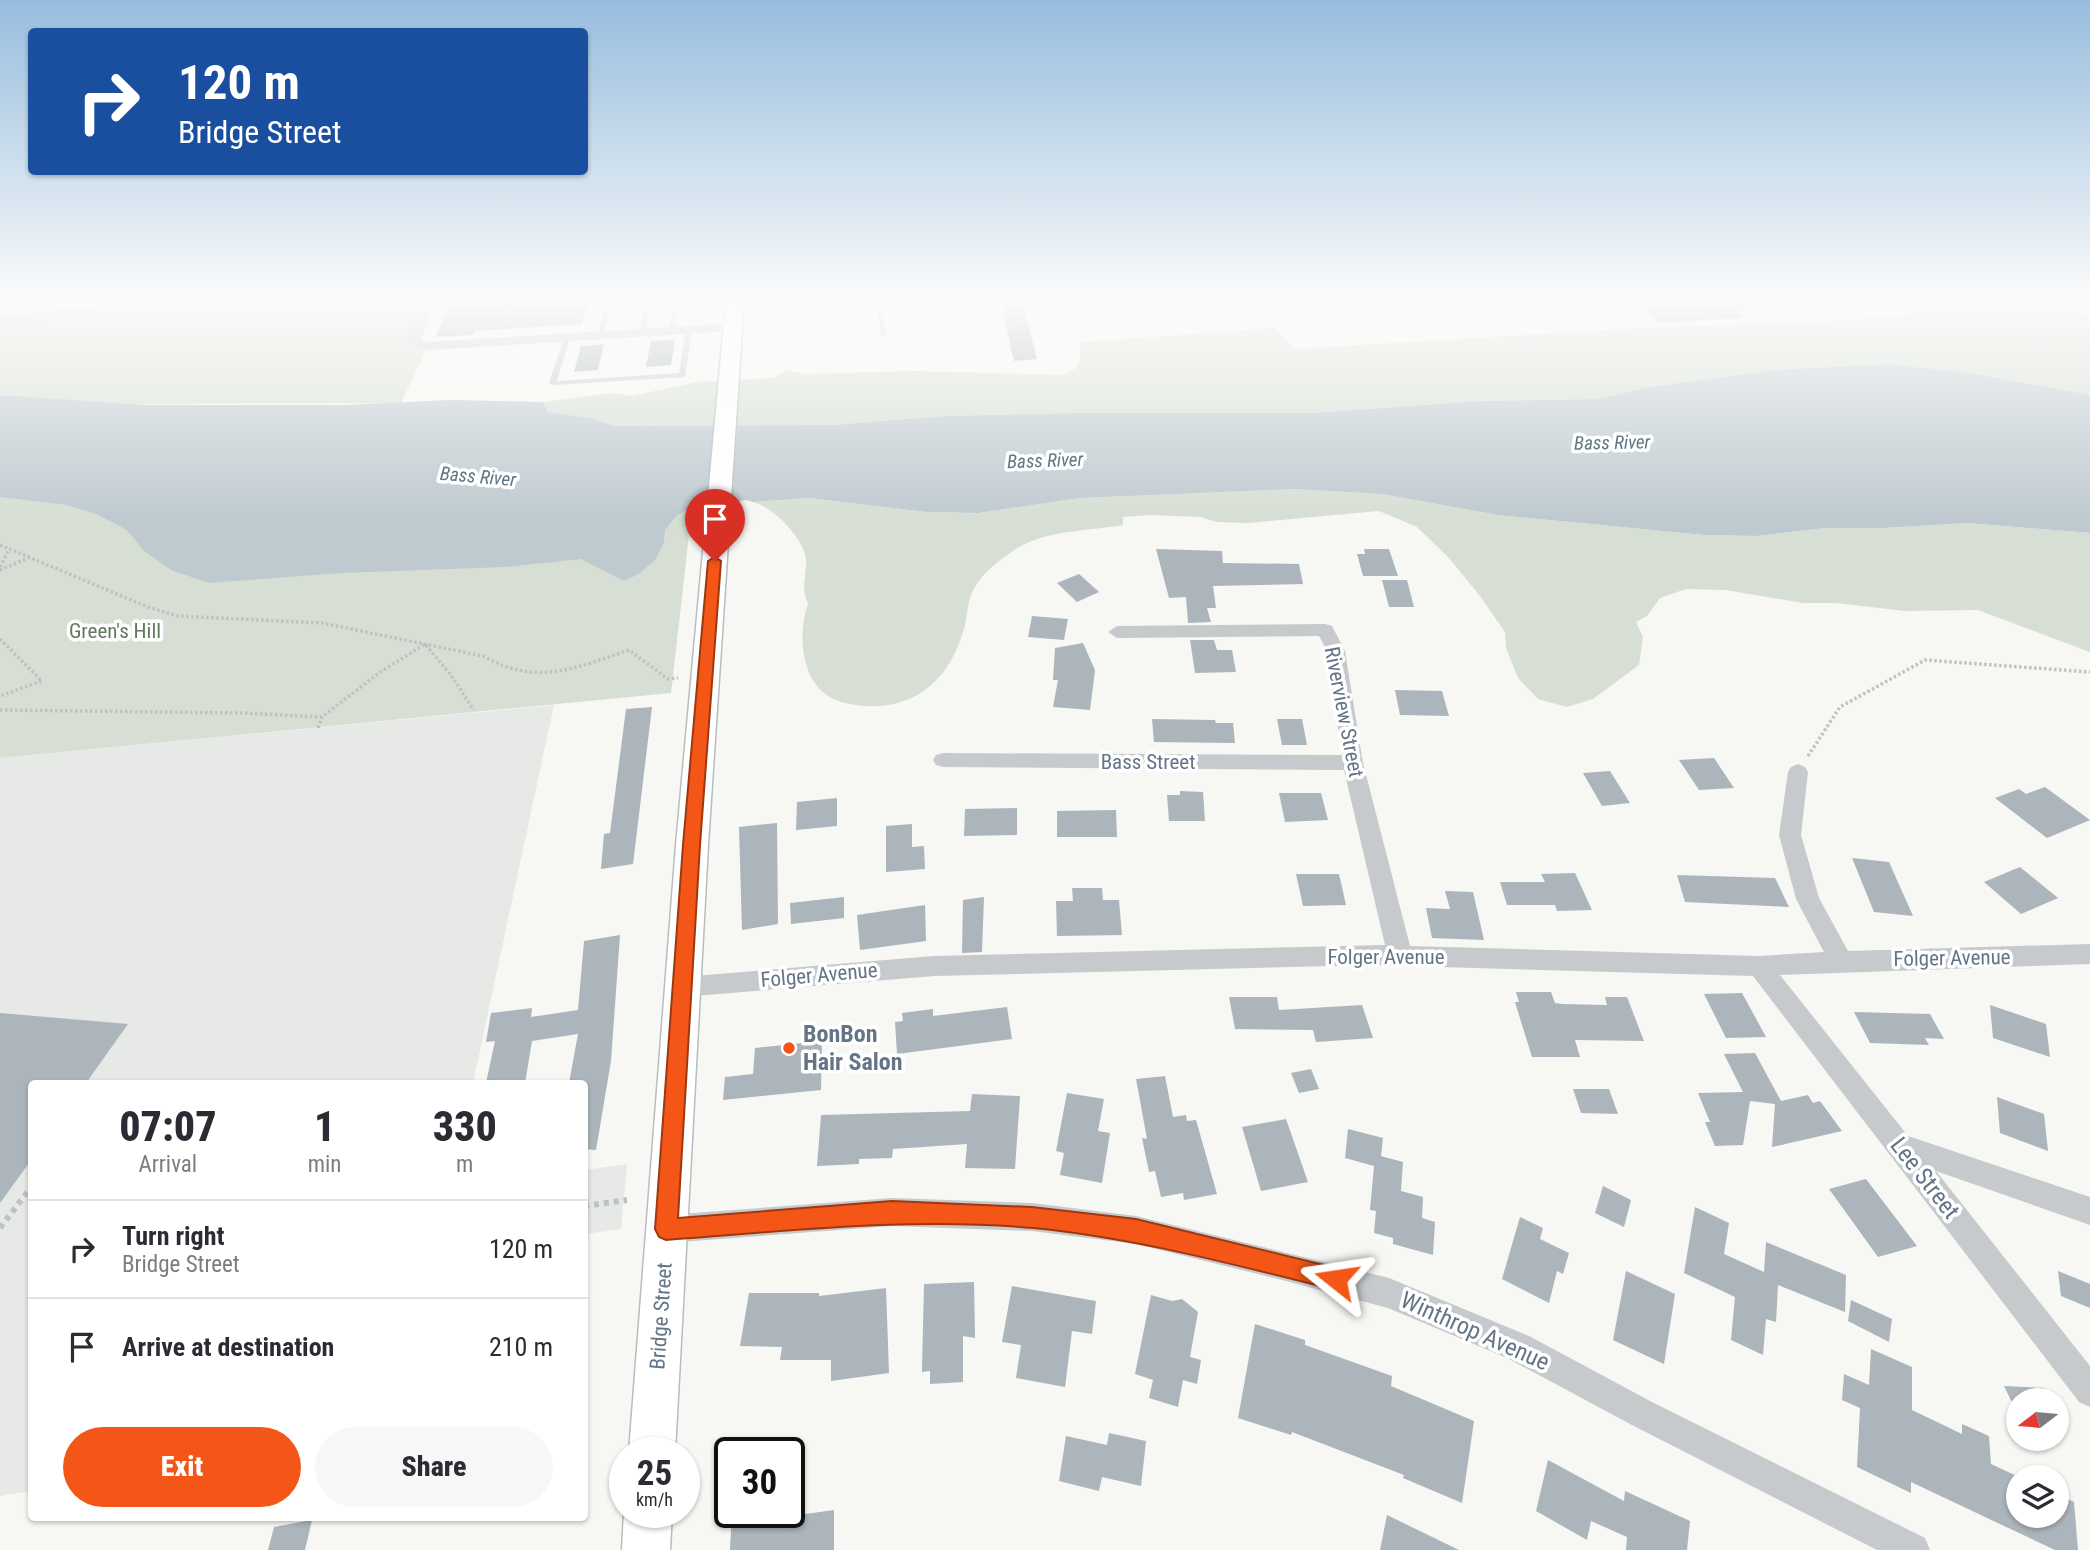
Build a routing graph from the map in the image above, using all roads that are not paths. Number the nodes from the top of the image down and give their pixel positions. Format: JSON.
{"nodes":[{"id":1,"x":556,"y":373,"type":"edge"},
{"id":2,"x":682,"y":373,"type":"edge"},
{"id":3,"x":729,"y":373,"type":"edge"},
{"id":4,"x":1117,"y":632,"type":"dead end"},
{"id":5,"x":943,"y":760,"type":"dead end"},
{"id":6,"x":1353,"y":763,"type":"junction"},
{"id":7,"x":1798,"y":772,"type":"road end"},
{"id":8,"x":2090,"y":954,"type":"edge"},
{"id":9,"x":1400,"y":956,"type":"junction"},
{"id":10,"x":1841,"y":961,"type":"junction"},
{"id":11,"x":1759,"y":965,"type":"junction"},
{"id":12,"x":682,"y":987,"type":"junction"},
{"id":13,"x":1899,"y":1146,"type":"junction"},
{"id":14,"x":2090,"y":1211,"type":"edge"},
{"id":15,"x":666,"y":1229,"type":"junction"},
{"id":16,"x":2090,"y":1391,"type":"edge"},
{"id":17,"x":653,"y":1437,"type":"edge"},
{"id":18,"x":647,"y":1528,"type":"edge"},
{"id":19,"x":646,"y":1550,"type":"edge"},
{"id":20,"x":1913,"y":1550,"type":"edge"}],
"edges":[{"from":1,"to":2,"type":"lane"},
{"from":3,"to":12,"type":"main road","name":"Bridge Street"},
{"from":4,"to":6,"type":"street","name":"Riverview Street"},
{"from":5,"to":6,"type":"street","name":"Bass Street"},
{"from":6,"to":9,"type":"street","name":"Riverview Street"},
{"from":7,"to":10,"type":"street"},
{"from":8,"to":10,"type":"street","name":"Folger Avenue"},
{"from":9,"to":11,"type":"street","name":"Folger Avenue"},
{"from":9,"to":12,"type":"street","name":"Folger Avenue"},
{"from":10,"to":11,"type":"street","name":"Folger Avenue"},
{"from":11,"to":13,"type":"street","name":"Lee Street"},
{"from":12,"to":15,"type":"main road","name":"Bridge Street"},
{"from":13,"to":14,"type":"street"},
{"from":13,"to":16,"type":"street","name":"Lee Street"},
{"from":15,"to":17,"type":"main road","name":"Bridge Street"},
{"from":15,"to":20,"type":"street","name":"Winthrop Avenue"},
{"from":18,"to":19,"type":"main road"}]}
